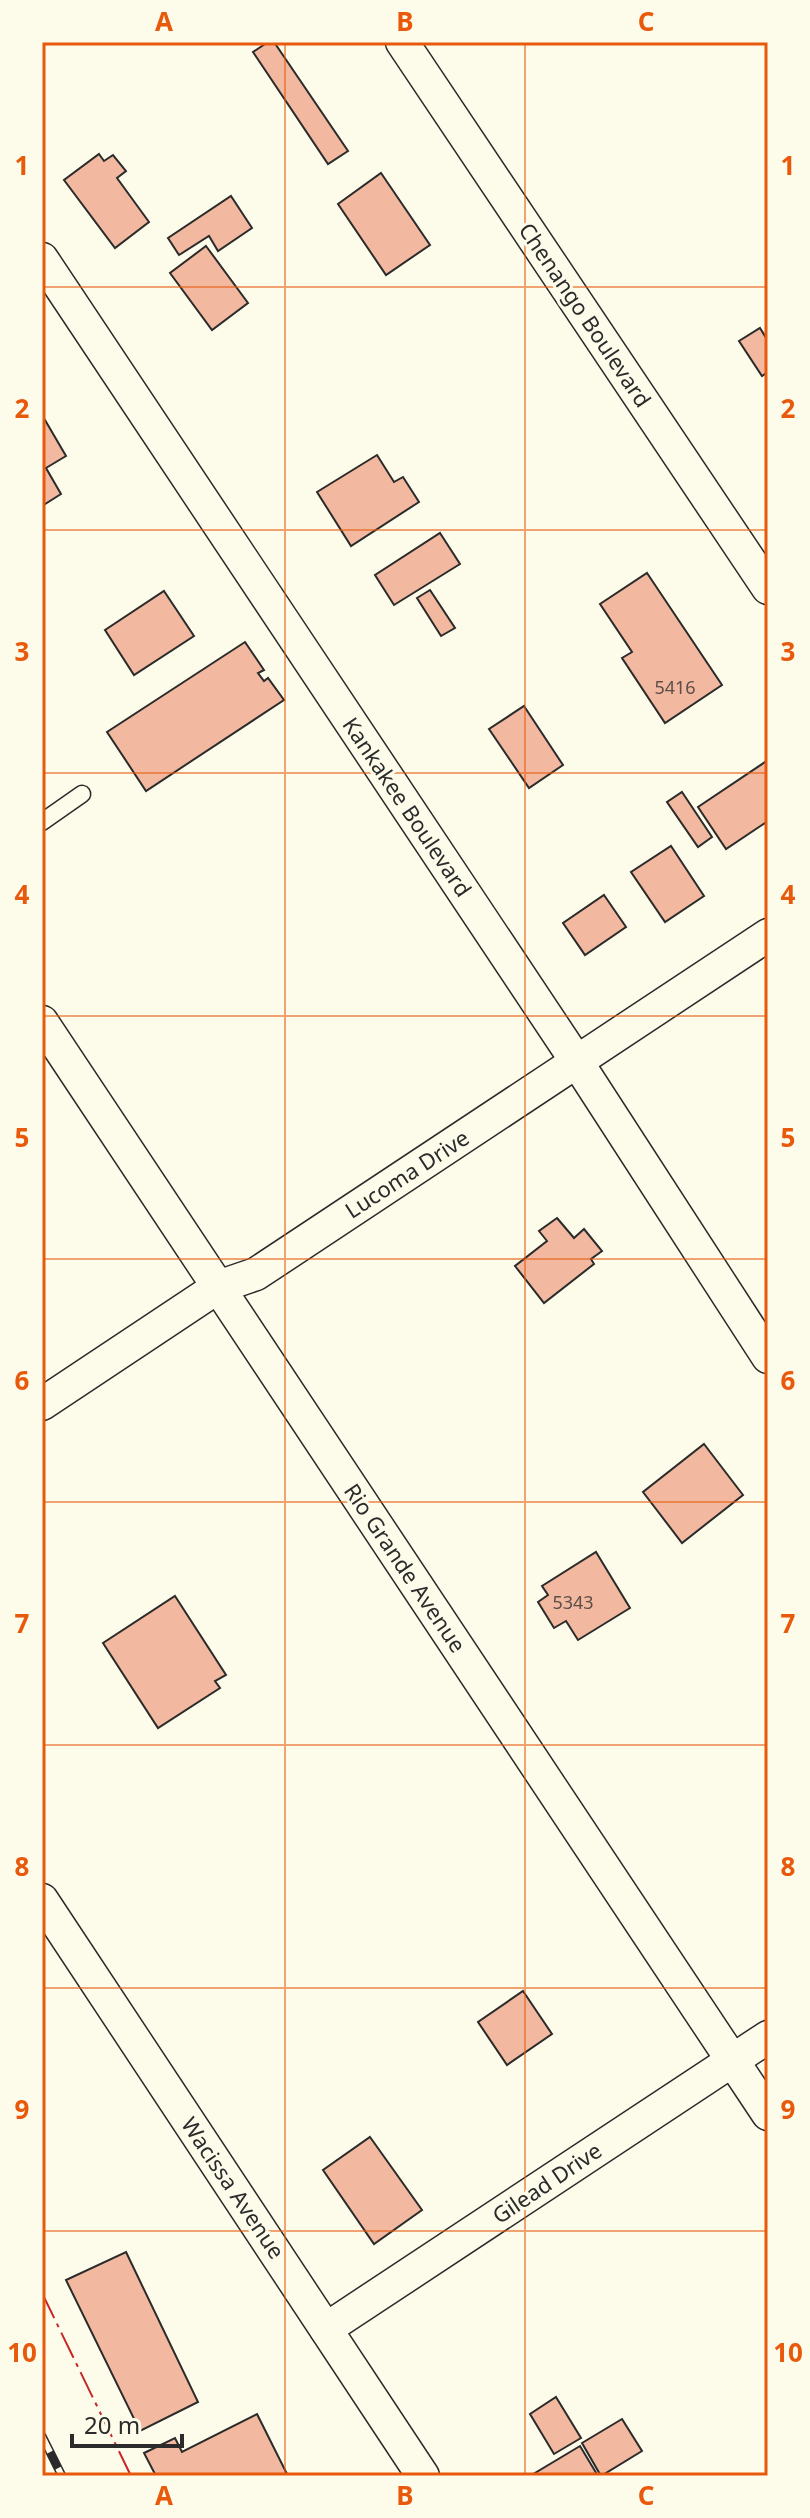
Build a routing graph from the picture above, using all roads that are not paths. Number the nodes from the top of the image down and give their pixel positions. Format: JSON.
{"nodes":[{"id":1,"x":402,"y":42,"type":"edge"},
{"id":2,"x":42,"y":259,"type":"edge"},
{"id":3,"x":768,"y":588,"type":"edge"},
{"id":4,"x":82,"y":794,"type":"dead end"},
{"id":5,"x":42,"y":822,"type":"edge"},
{"id":6,"x":768,"y":935,"type":"edge"},
{"id":7,"x":42,"y":1022,"type":"edge"},
{"id":8,"x":577,"y":1062,"type":"junction"},
{"id":9,"x":218,"y":1287,"type":"junction"},
{"id":10,"x":768,"y":1357,"type":"edge"},
{"id":11,"x":42,"y":1404,"type":"edge"},
{"id":12,"x":42,"y":1900,"type":"edge"},
{"id":13,"x":768,"y":2037,"type":"edge"},
{"id":14,"x":732,"y":2060,"type":"junction"},
{"id":15,"x":768,"y":2114,"type":"edge"},
{"id":16,"x":326,"y":2329,"type":"junction"},
{"id":17,"x":423,"y":2476,"type":"edge"}],
"edges":[{"from":1,"to":3,"type":"street","name":"Chenango Boulevard"},
{"from":2,"to":8,"type":"street","name":"Kankakee Boulevard"},
{"from":4,"to":5,"type":"lane"},
{"from":6,"to":8,"type":"street","name":"Lucoma Drive"},
{"from":7,"to":9,"type":"street","name":"Rio Grande Avenue"},
{"from":8,"to":9,"type":"street","name":"Lucoma Drive"},
{"from":8,"to":10,"type":"street","name":"Kankakee Boulevard"},
{"from":9,"to":11,"type":"street","name":"Lucoma Drive"},
{"from":9,"to":14,"type":"street","name":"Rio Grande Avenue"},
{"from":12,"to":16,"type":"street","name":"Wacissa Avenue"},
{"from":13,"to":14,"type":"street","name":"Gilead Drive"},
{"from":14,"to":15,"type":"street","name":"Rio Grande Avenue"},
{"from":14,"to":16,"type":"street","name":"Gilead Drive"},
{"from":16,"to":17,"type":"street","name":"Wacissa Avenue"}]}
